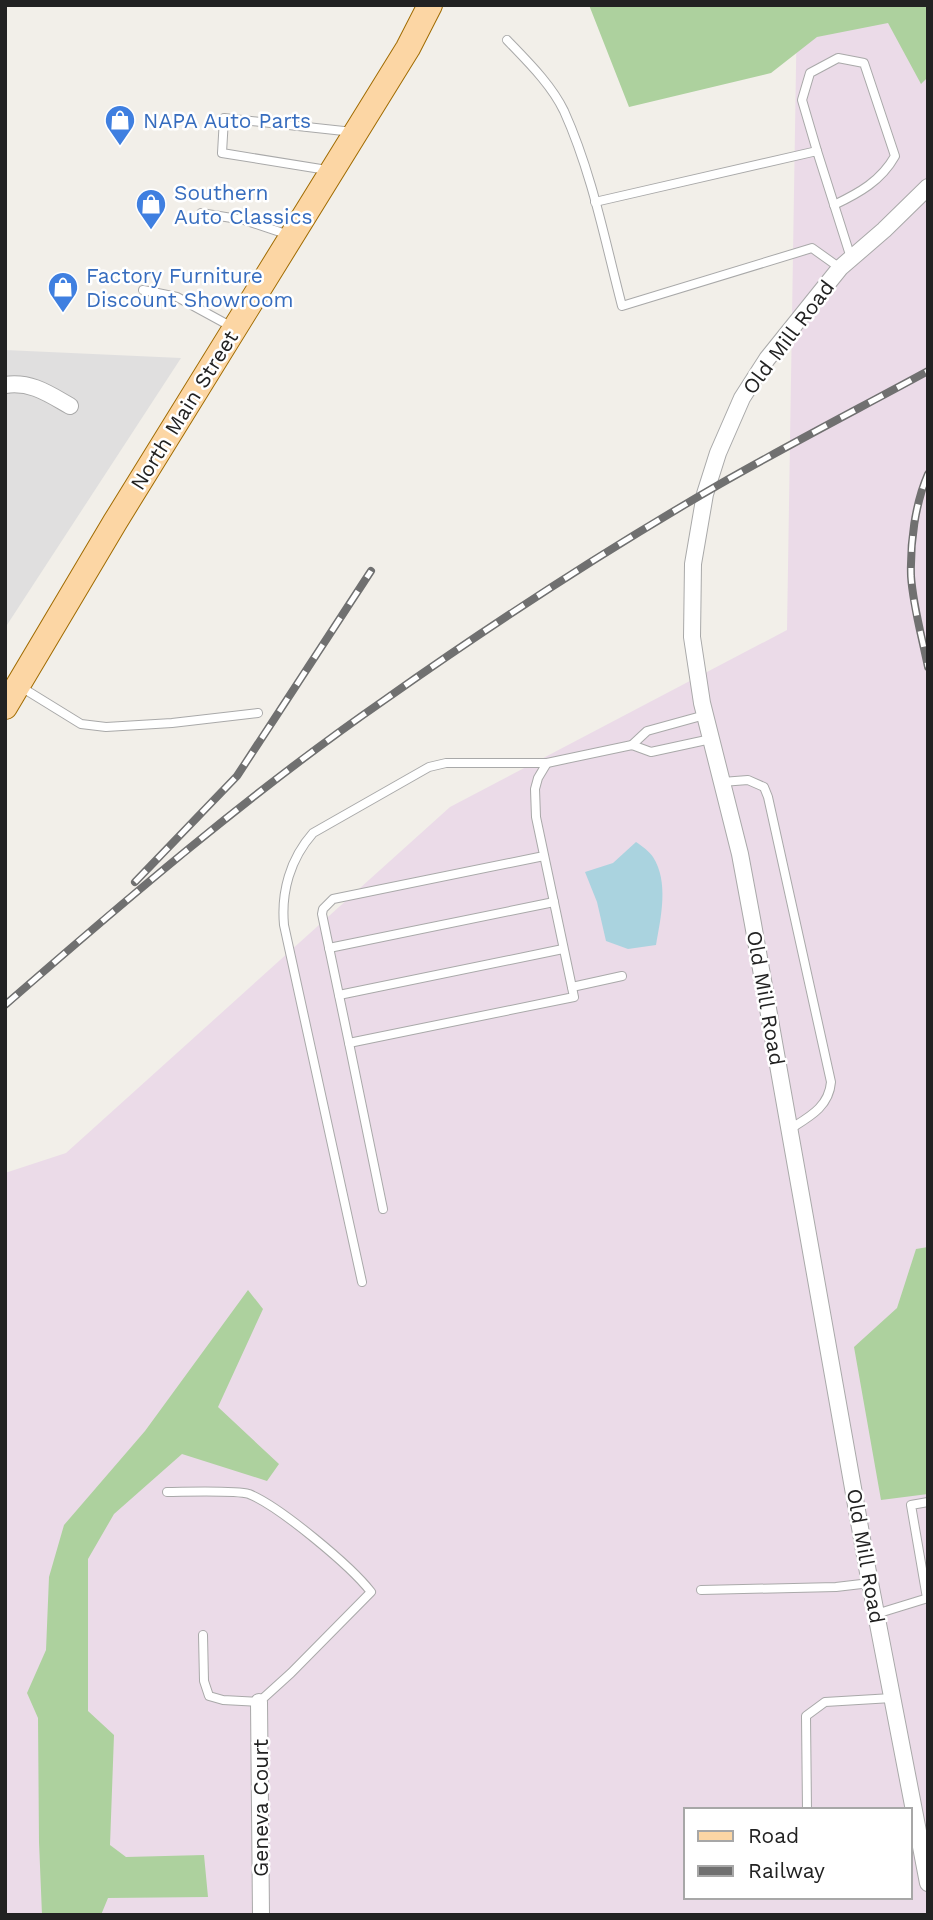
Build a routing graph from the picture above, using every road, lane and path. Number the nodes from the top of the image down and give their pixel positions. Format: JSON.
{"nodes":[{"id":1,"x":430,"y":5,"type":"edge"},
{"id":2,"x":507,"y":40,"type":"dead end"},
{"id":3,"x":356,"y":132,"type":"junction"},
{"id":4,"x":817,"y":151,"type":"junction"},
{"id":5,"x":332,"y":171,"type":"junction"},
{"id":6,"x":928,"y":187,"type":"edge"},
{"id":7,"x":596,"y":202,"type":"junction"},
{"id":8,"x":834,"y":205,"type":"junction"},
{"id":9,"x":201,"y":214,"type":"dead end"},
{"id":10,"x":291,"y":236,"type":"junction"},
{"id":11,"x":845,"y":263,"type":"junction"},
{"id":12,"x":143,"y":290,"type":"dead end"},
{"id":13,"x":235,"y":328,"type":"junction"},
{"id":14,"x":5,"y":385,"type":"edge"},
{"id":15,"x":69,"y":407,"type":"dead end"},
{"id":16,"x":19,"y":686,"type":"junction"},
{"id":17,"x":5,"y":707,"type":"edge"},
{"id":18,"x":258,"y":713,"type":"dead end"},
{"id":19,"x":705,"y":715,"type":"junction"},
{"id":20,"x":711,"y":739,"type":"junction"},
{"id":21,"x":632,"y":745,"type":"junction"},
{"id":22,"x":547,"y":763,"type":"junction"},
{"id":23,"x":722,"y":782,"type":"junction"},
{"id":24,"x":544,"y":856,"type":"junction"},
{"id":25,"x":554,"y":902,"type":"junction"},
{"id":26,"x":329,"y":948,"type":"junction"},
{"id":27,"x":564,"y":948,"type":"junction"},
{"id":28,"x":622,"y":976,"type":"dead end"},
{"id":29,"x":572,"y":987,"type":"junction"},
{"id":30,"x":339,"y":995,"type":"junction"},
{"id":31,"x":349,"y":1043,"type":"junction"},
{"id":32,"x":790,"y":1129,"type":"junction"},
{"id":33,"x":383,"y":1209,"type":"dead end"},
{"id":34,"x":362,"y":1282,"type":"dead end"},
{"id":35,"x":167,"y":1492,"type":"dead end"},
{"id":36,"x":928,"y":1502,"type":"edge"},
{"id":37,"x":870,"y":1583,"type":"junction"},
{"id":38,"x":701,"y":1590,"type":"dead end"},
{"id":39,"x":927,"y":1598,"type":"edge"},
{"id":40,"x":876,"y":1614,"type":"junction"},
{"id":41,"x":203,"y":1635,"type":"dead end"},
{"id":42,"x":892,"y":1698,"type":"junction"},
{"id":43,"x":259,"y":1702,"type":"junction"},
{"id":44,"x":807,"y":1808,"type":"edge"},
{"id":45,"x":910,"y":1808,"type":"edge"},
{"id":46,"x":914,"y":1830,"type":"edge"},
{"id":47,"x":928,"y":1883,"type":"edge"},
{"id":48,"x":261,"y":1915,"type":"edge"}],
"edges":[{"from":1,"to":3,"type":"main road","name":"North Main Street"},
{"from":2,"to":7,"type":"lane"},
{"from":3,"to":5,"type":"main road","name":"North Main Street"},
{"from":3,"to":5,"type":"lane"},
{"from":4,"to":7,"type":"lane"},
{"from":4,"to":8,"type":"lane"},
{"from":4,"to":8,"type":"lane"},
{"from":5,"to":10,"type":"main road","name":"North Main Street"},
{"from":6,"to":11,"type":"street","name":"Old Mill Road"},
{"from":7,"to":11,"type":"lane"},
{"from":8,"to":11,"type":"lane"},
{"from":9,"to":10,"type":"lane"},
{"from":10,"to":13,"type":"main road","name":"North Main Street"},
{"from":11,"to":19,"type":"street","name":"Old Mill Road"},
{"from":12,"to":13,"type":"lane"},
{"from":13,"to":16,"type":"main road","name":"North Main Street"},
{"from":14,"to":15,"type":"street"},
{"from":16,"to":17,"type":"main road","name":"North Main Street"},
{"from":16,"to":18,"type":"lane"},
{"from":19,"to":20,"type":"street","name":"Old Mill Road"},
{"from":19,"to":21,"type":"lane"},
{"from":20,"to":21,"type":"lane"},
{"from":20,"to":23,"type":"street","name":"Old Mill Road"},
{"from":21,"to":22,"type":"lane"},
{"from":22,"to":24,"type":"lane"},
{"from":22,"to":34,"type":"lane"},
{"from":23,"to":32,"type":"street","name":"Old Mill Road"},
{"from":23,"to":32,"type":"lane"},
{"from":24,"to":25,"type":"lane"},
{"from":24,"to":26,"type":"lane"},
{"from":25,"to":26,"type":"lane"},
{"from":25,"to":27,"type":"lane"},
{"from":26,"to":30,"type":"lane"},
{"from":27,"to":29,"type":"lane"},
{"from":27,"to":30,"type":"lane"},
{"from":28,"to":29,"type":"lane"},
{"from":29,"to":31,"type":"lane"},
{"from":30,"to":31,"type":"lane"},
{"from":31,"to":33,"type":"lane"},
{"from":32,"to":37,"type":"street","name":"Old Mill Road"},
{"from":35,"to":43,"type":"lane"},
{"from":36,"to":39,"type":"lane"},
{"from":37,"to":38,"type":"lane"},
{"from":37,"to":40,"type":"street","name":"Old Mill Road"},
{"from":39,"to":40,"type":"lane"},
{"from":40,"to":42,"type":"street","name":"Old Mill Road"},
{"from":41,"to":43,"type":"lane"},
{"from":42,"to":44,"type":"lane"},
{"from":42,"to":45,"type":"street","name":"Old Mill Road"},
{"from":43,"to":48,"type":"street","name":"Geneva Court"},
{"from":46,"to":47,"type":"street","name":"Old Mill Road"}]}
